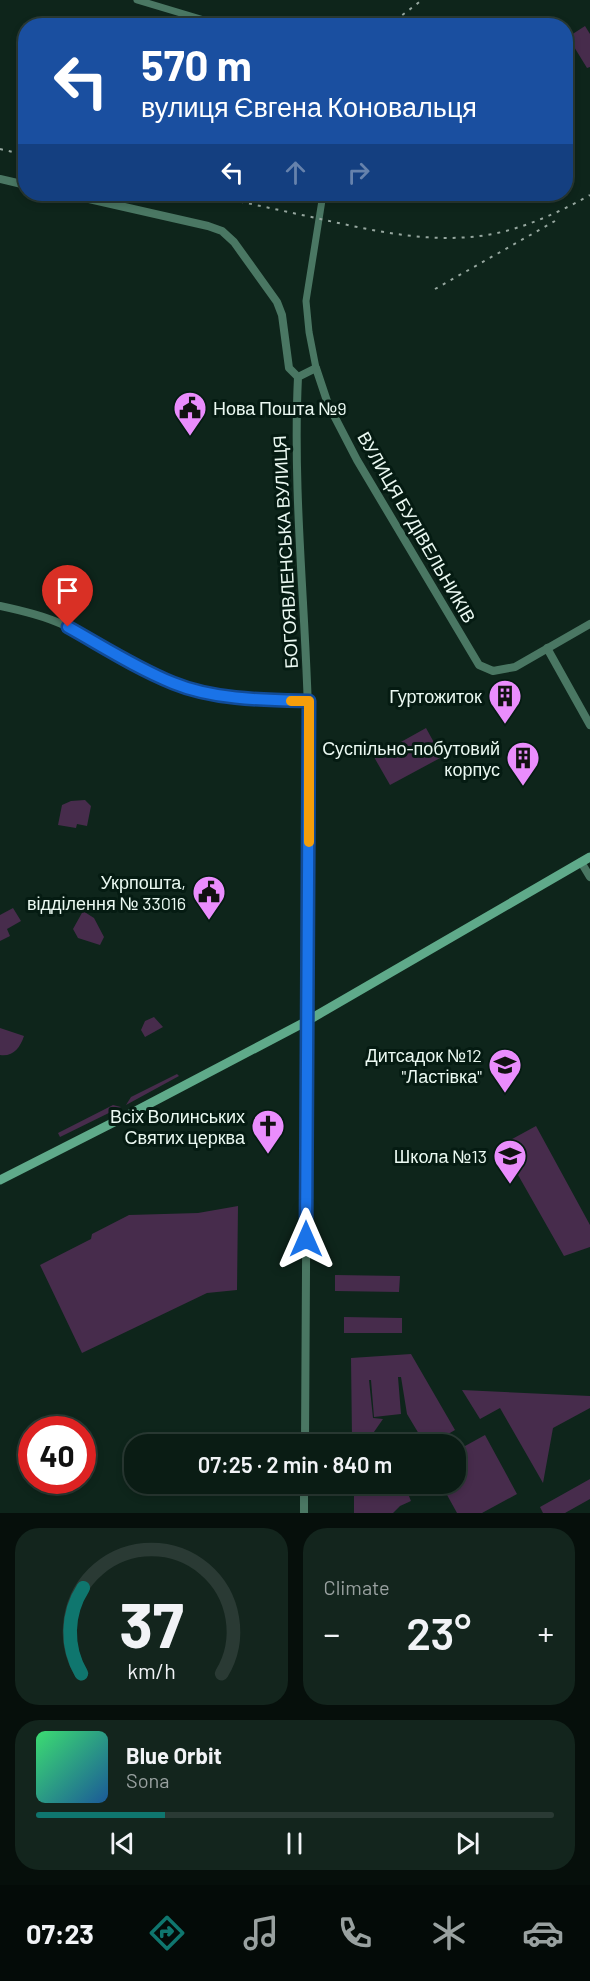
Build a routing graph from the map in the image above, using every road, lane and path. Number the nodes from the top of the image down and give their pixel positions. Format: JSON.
{"nodes":[{"id":1,"x":137,"y":0,"type":"edge"},
{"id":2,"x":197,"y":18,"type":"edge"},
{"id":3,"x":0,"y":180,"type":"edge"},
{"id":4,"x":18,"y":183,"type":"edge"},
{"id":5,"x":98,"y":201,"type":"edge"},
{"id":6,"x":322,"y":201,"type":"edge"},
{"id":7,"x":316,"y":368,"type":"junction"},
{"id":8,"x":298,"y":377,"type":"junction"},
{"id":9,"x":0,"y":606,"type":"edge"},
{"id":10,"x":590,"y":624,"type":"edge"},
{"id":11,"x":547,"y":648,"type":"junction"},
{"id":12,"x":309,"y":701,"type":"junction"},
{"id":13,"x":590,"y":725,"type":"edge"},
{"id":14,"x":586,"y":860,"type":"edge"},
{"id":15,"x":590,"y":877,"type":"edge"},
{"id":16,"x":307,"y":1021,"type":"junction"},
{"id":17,"x":0,"y":1180,"type":"edge"},
{"id":18,"x":305,"y":1434,"type":"edge"},
{"id":19,"x":304,"y":1494,"type":"edge"},
{"id":20,"x":304,"y":1513,"type":"edge"}],
"edges":[{"from":1,"to":2,"type":"street"},
{"from":3,"to":4,"type":"street"},
{"from":5,"to":8,"type":"street"},
{"from":6,"to":7,"type":"street","name":"ВУЛИЦЯ БУДІВЕЛЬНИКІВ"},
{"from":7,"to":8,"type":"street"},
{"from":7,"to":11,"type":"street","name":"ВУЛИЦЯ БУДІВЕЛЬНИКІВ"},
{"from":8,"to":12,"type":"street","name":"БОГОЯВЛЕНСЬКА ВУЛИЦЯ"},
{"from":9,"to":12,"type":"street"},
{"from":10,"to":11,"type":"street"},
{"from":11,"to":13,"type":"street"},
{"from":12,"to":16,"type":"street","name":"БОГОЯВЛЕНСЬКА ВУЛИЦЯ"},
{"from":14,"to":15,"type":"street"},
{"from":14,"to":16,"type":"main road"},
{"from":16,"to":17,"type":"main road"},
{"from":16,"to":18,"type":"street","name":"БОГОЯВЛЕНСЬКА ВУЛИЦЯ"},
{"from":19,"to":20,"type":"street"}]}
